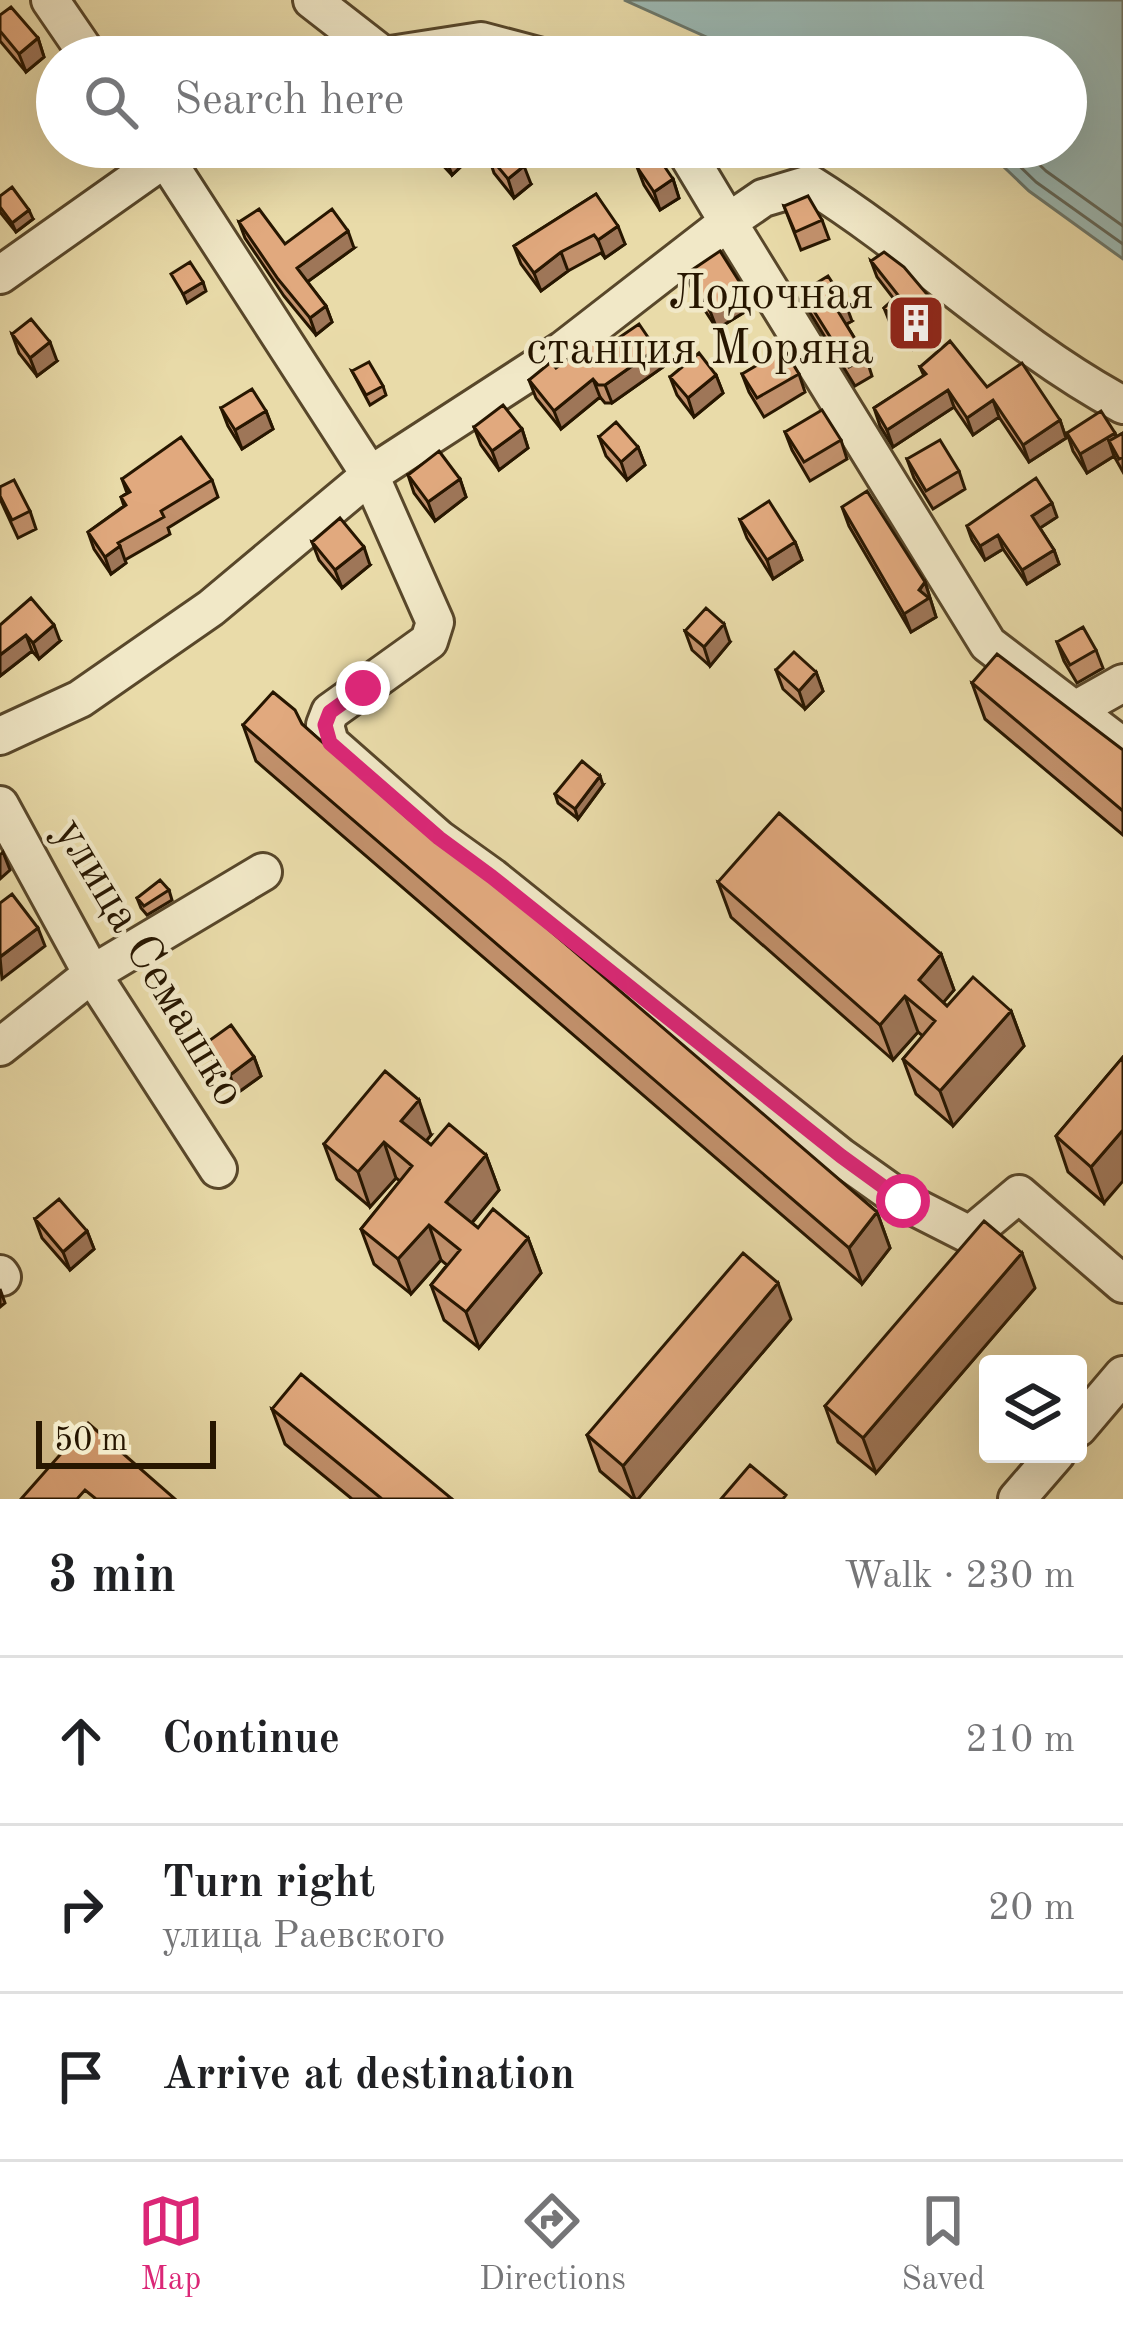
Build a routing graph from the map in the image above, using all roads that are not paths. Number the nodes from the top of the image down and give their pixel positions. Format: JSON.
{"nodes":[{"id":1,"x":50,"y":0,"type":"edge"},
{"id":2,"x":312,"y":0,"type":"edge"},
{"id":3,"x":75,"y":36,"type":"edge"},
{"id":4,"x":355,"y":36,"type":"edge"},
{"id":5,"x":144,"y":168,"type":"edge"},
{"id":6,"x":179,"y":168,"type":"edge"},
{"id":7,"x":696,"y":168,"type":"edge"},
{"id":8,"x":728,"y":222,"type":"junction"},
{"id":9,"x":0,"y":275,"type":"edge"},
{"id":10,"x":1123,"y":405,"type":"edge"},
{"id":11,"x":370,"y":475,"type":"junction"},
{"id":12,"x":1123,"y":683,"type":"edge"},
{"id":13,"x":1075,"y":710,"type":"junction"},
{"id":14,"x":0,"y":736,"type":"edge"},
{"id":15,"x":1123,"y":747,"type":"edge"},
{"id":16,"x":0,"y":805,"type":"edge"},
{"id":17,"x":263,"y":872,"type":"dead end"},
{"id":18,"x":92,"y":974,"type":"junction"},
{"id":19,"x":0,"y":1047,"type":"edge"},
{"id":20,"x":218,"y":1169,"type":"dead end"},
{"id":21,"x":1123,"y":1284,"type":"edge"},
{"id":22,"x":1123,"y":1376,"type":"edge"},
{"id":23,"x":1087,"y":1418,"type":"edge"},
{"id":24,"x":1048,"y":1463,"type":"edge"},
{"id":25,"x":1017,"y":1499,"type":"edge"}],
"edges":[{"from":1,"to":3,"type":"street"},
{"from":2,"to":4,"type":"street"},
{"from":5,"to":9,"type":"street"},
{"from":6,"to":11,"type":"street"},
{"from":7,"to":8,"type":"street"},
{"from":8,"to":10,"type":"street"},
{"from":8,"to":11,"type":"street"},
{"from":8,"to":13,"type":"street"},
{"from":11,"to":14,"type":"street"},
{"from":11,"to":21,"type":"street"},
{"from":12,"to":13,"type":"street"},
{"from":13,"to":15,"type":"street"},
{"from":16,"to":18,"type":"street","name":"улица Семашко"},
{"from":17,"to":18,"type":"street"},
{"from":18,"to":19,"type":"street"},
{"from":18,"to":20,"type":"street","name":"улица Семашко"},
{"from":22,"to":23,"type":"street"},
{"from":24,"to":25,"type":"street"}]}
